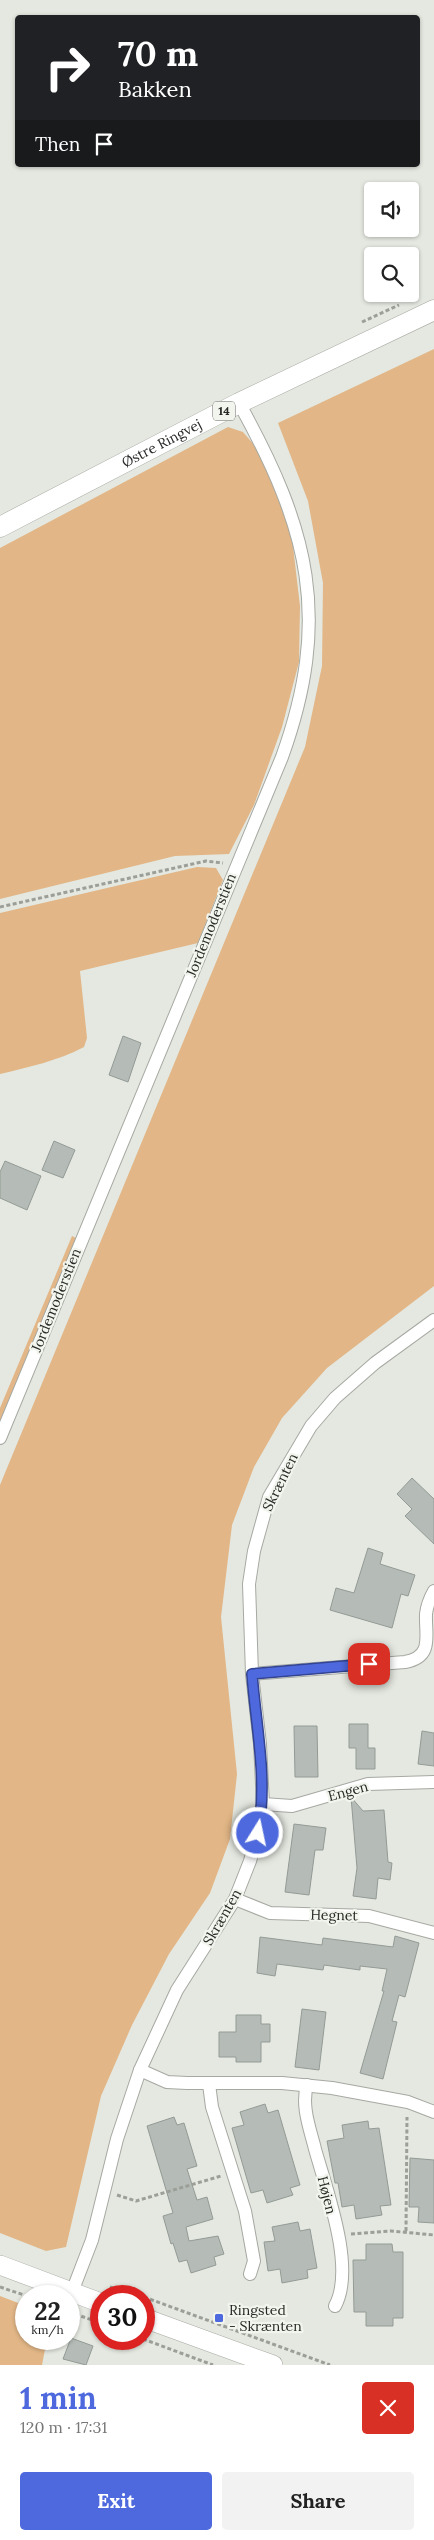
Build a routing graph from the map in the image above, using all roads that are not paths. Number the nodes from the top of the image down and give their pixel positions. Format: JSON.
{"nodes":[{"id":1,"x":434,"y":310,"type":"edge"},
{"id":2,"x":240,"y":403,"type":"junction"},
{"id":3,"x":0,"y":527,"type":"edge"},
{"id":4,"x":434,"y":1320,"type":"edge"},
{"id":5,"x":0,"y":1438,"type":"edge"},
{"id":6,"x":434,"y":1591,"type":"edge"},
{"id":7,"x":252,"y":1674,"type":"junction"},
{"id":8,"x":434,"y":1782,"type":"edge"},
{"id":9,"x":263,"y":1804,"type":"junction"},
{"id":10,"x":236,"y":1899,"type":"junction"},
{"id":11,"x":434,"y":1933,"type":"edge"},
{"id":12,"x":140,"y":2070,"type":"junction"},
{"id":13,"x":209,"y":2084,"type":"junction"},
{"id":14,"x":307,"y":2085,"type":"junction"},
{"id":15,"x":434,"y":2112,"type":"edge"},
{"id":16,"x":0,"y":2265,"type":"edge"},
{"id":17,"x":250,"y":2274,"type":"dead end"},
{"id":18,"x":53,"y":2285,"type":"edge"},
{"id":19,"x":75,"y":2285,"type":"edge"},
{"id":20,"x":335,"y":2306,"type":"dead end"},
{"id":21,"x":155,"y":2322,"type":"edge"},
{"id":22,"x":273,"y":2365,"type":"edge"}],
"edges":[{"from":1,"to":2,"type":"main road","name":"Østre Ringvej","number":"14"},
{"from":2,"to":3,"type":"main road","name":"Østre Ringvej","number":"14"},
{"from":2,"to":5,"type":"street","name":"Jordemoderstien"},
{"from":4,"to":7,"type":"street","name":"Skrænten"},
{"from":6,"to":7,"type":"street"},
{"from":7,"to":9,"type":"street","name":"Skrænten"},
{"from":8,"to":9,"type":"street","name":"Engen"},
{"from":9,"to":10,"type":"street","name":"Skrænten"},
{"from":10,"to":11,"type":"street","name":"Hegnet"},
{"from":10,"to":12,"type":"street","name":"Skrænten"},
{"from":12,"to":13,"type":"street"},
{"from":12,"to":19,"type":"street","name":"Skrænten"},
{"from":13,"to":14,"type":"street"},
{"from":13,"to":17,"type":"street"},
{"from":14,"to":15,"type":"street"},
{"from":14,"to":20,"type":"street","name":"Højen"},
{"from":16,"to":18,"type":"street"},
{"from":21,"to":22,"type":"street"}]}
